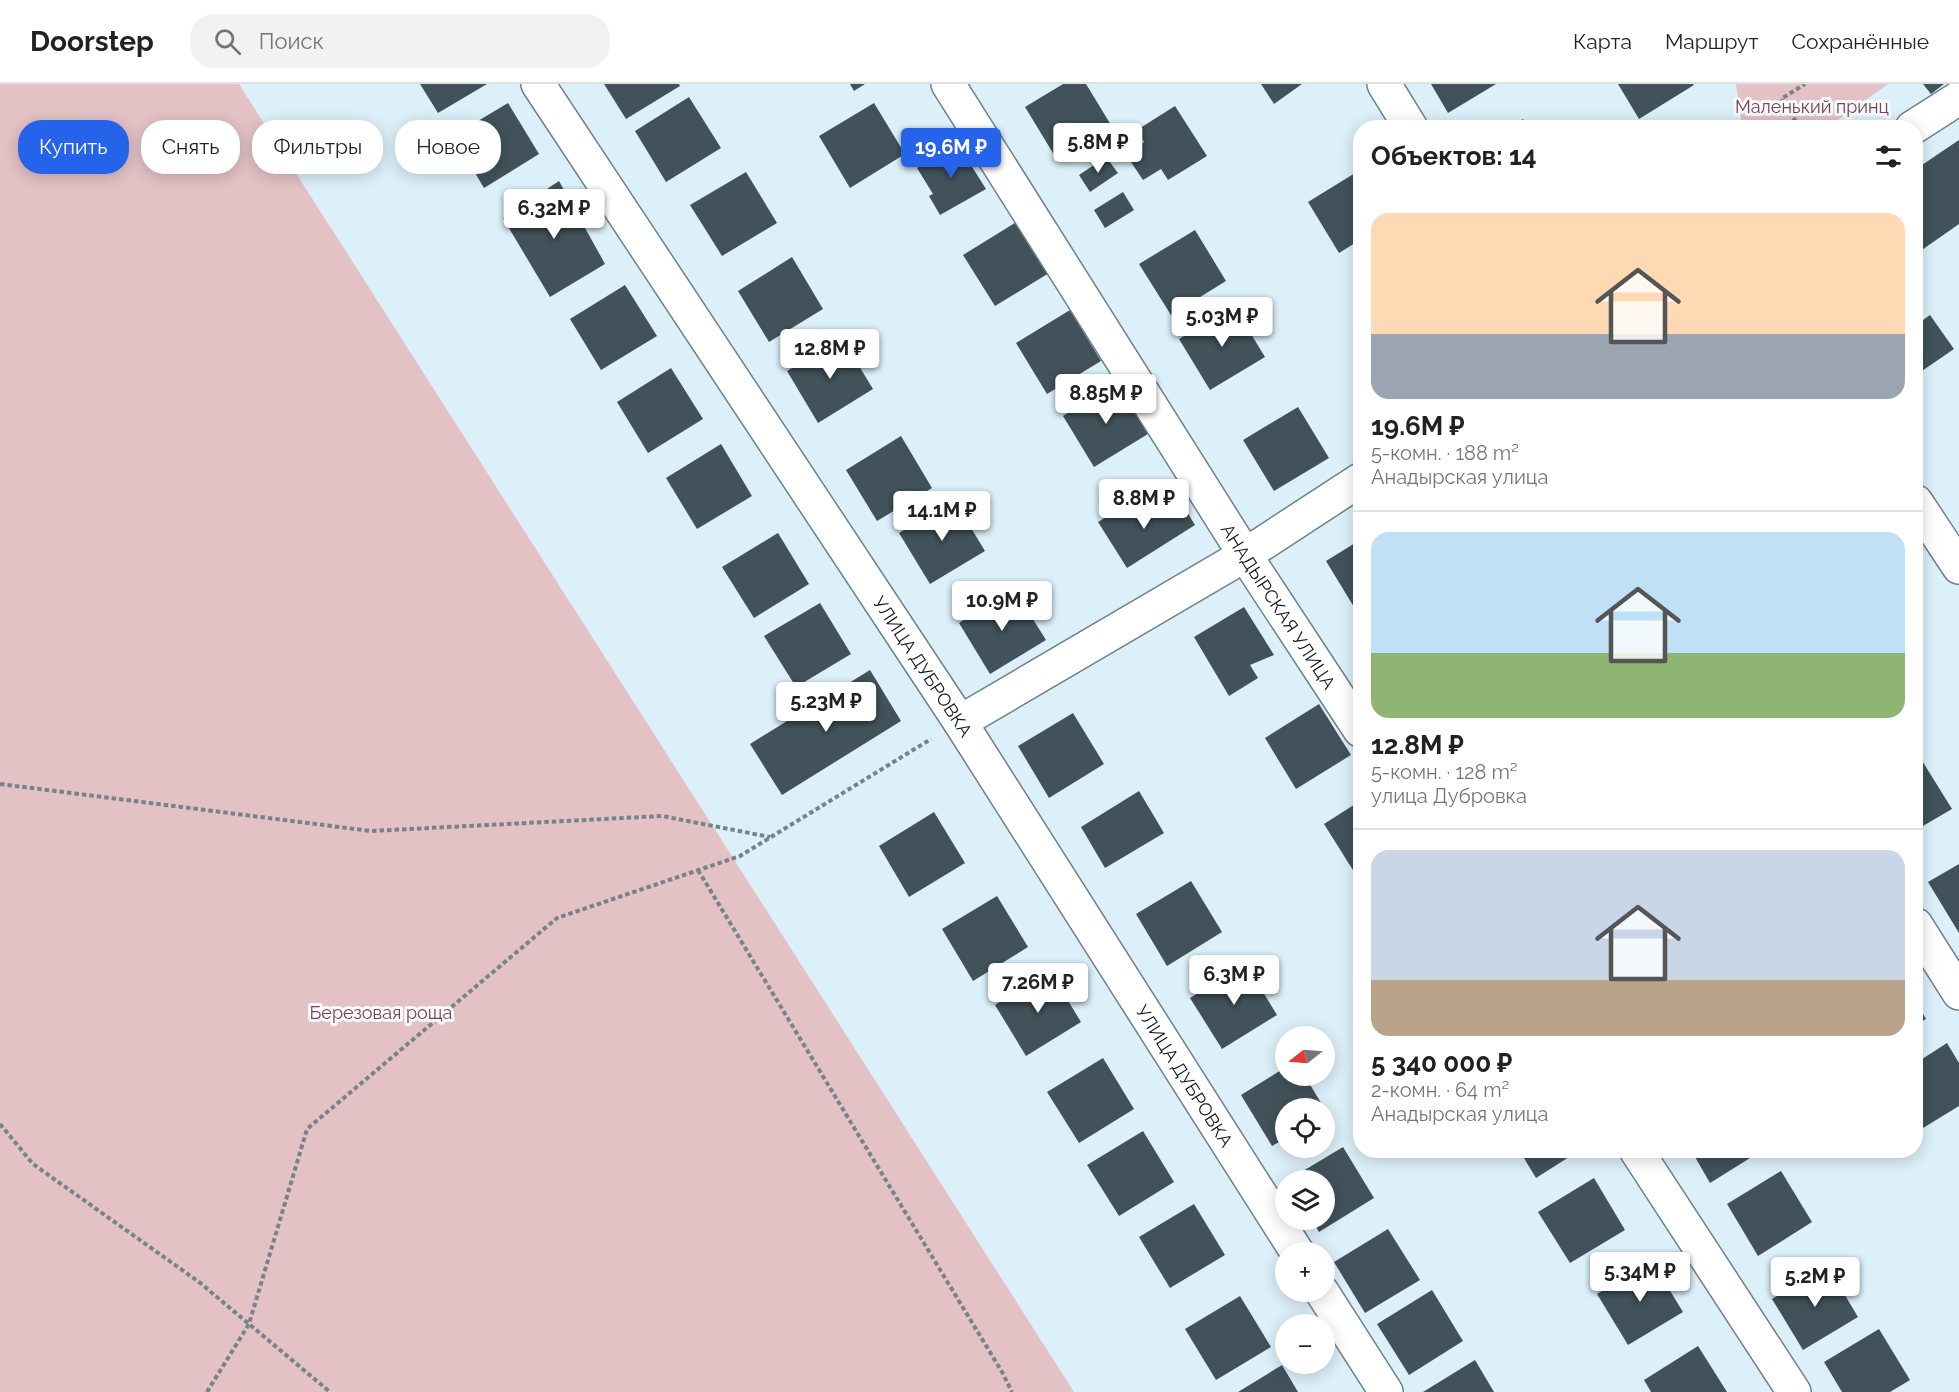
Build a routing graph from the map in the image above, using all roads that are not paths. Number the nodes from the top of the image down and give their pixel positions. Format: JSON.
{"nodes":[{"id":1,"x":538,"y":84,"type":"edge"},
{"id":2,"x":948,"y":84,"type":"edge"},
{"id":3,"x":1384,"y":84,"type":"edge"},
{"id":4,"x":1959,"y":98,"type":"edge"},
{"id":5,"x":1406,"y":120,"type":"edge"},
{"id":6,"x":1923,"y":121,"type":"edge"},
{"id":7,"x":1353,"y":485,"type":"edge"},
{"id":8,"x":1923,"y":513,"type":"edge"},
{"id":9,"x":1245,"y":555,"type":"junction"},
{"id":10,"x":1959,"y":567,"type":"edge"},
{"id":11,"x":1353,"y":719,"type":"edge"},
{"id":12,"x":960,"y":722,"type":"junction"},
{"id":13,"x":1923,"y":936,"type":"edge"},
{"id":14,"x":1959,"y":993,"type":"edge"},
{"id":15,"x":1641,"y":1158,"type":"edge"},
{"id":16,"x":1291,"y":1242,"type":"edge"},
{"id":17,"x":1328,"y":1302,"type":"edge"},
{"id":18,"x":1386,"y":1392,"type":"edge"},
{"id":19,"x":1794,"y":1392,"type":"edge"}],
"edges":[{"from":1,"to":12,"type":"street","name":"УЛИЦА ДУБРОВКА"},
{"from":2,"to":9,"type":"street","name":"АНАДЫРСКАЯ УЛИЦА"},
{"from":3,"to":5,"type":"street"},
{"from":4,"to":6,"type":"street"},
{"from":7,"to":9,"type":"street"},
{"from":8,"to":10,"type":"street"},
{"from":9,"to":11,"type":"street","name":"АНАДЫРСКАЯ УЛИЦА"},
{"from":9,"to":12,"type":"street"},
{"from":12,"to":16,"type":"street","name":"УЛИЦА ДУБРОВКА"},
{"from":13,"to":14,"type":"street"},
{"from":15,"to":19,"type":"street"},
{"from":17,"to":18,"type":"street"}]}
